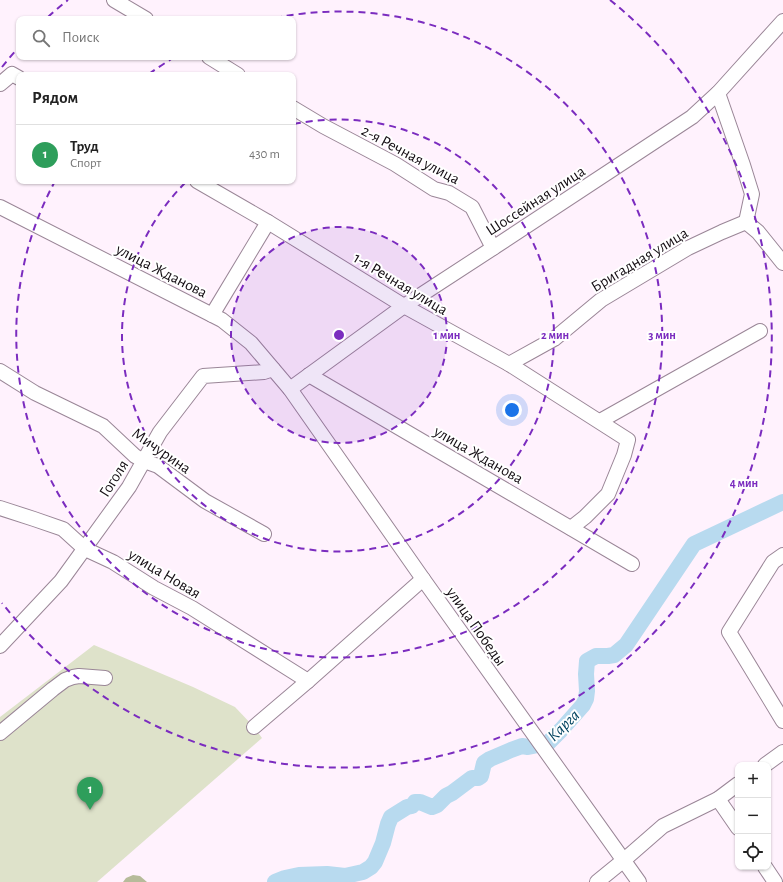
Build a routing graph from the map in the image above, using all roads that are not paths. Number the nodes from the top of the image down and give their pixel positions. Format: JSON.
{"nodes":[{"id":1,"x":114,"y":0,"type":"edge"},
{"id":2,"x":141,"y":16,"type":"edge"},
{"id":3,"x":783,"y":21,"type":"edge"},
{"id":4,"x":214,"y":60,"type":"edge"},
{"id":5,"x":233,"y":72,"type":"edge"},
{"id":6,"x":16,"y":76,"type":"edge"},
{"id":7,"x":0,"y":84,"type":"edge"},
{"id":8,"x":718,"y":93,"type":"junction"},
{"id":9,"x":296,"y":110,"type":"edge"},
{"id":10,"x":202,"y":184,"type":"edge"},
{"id":11,"x":0,"y":207,"type":"edge"},
{"id":12,"x":268,"y":222,"type":"junction"},
{"id":13,"x":746,"y":222,"type":"junction"},
{"id":14,"x":494,"y":248,"type":"junction"},
{"id":15,"x":783,"y":262,"type":"edge"},
{"id":16,"x":404,"y":306,"type":"junction"},
{"id":17,"x":212,"y":315,"type":"junction"},
{"id":18,"x":760,"y":331,"type":"dead end"},
{"id":19,"x":509,"y":364,"type":"junction"},
{"id":20,"x":273,"y":369,"type":"junction"},
{"id":21,"x":0,"y":370,"type":"edge"},
{"id":22,"x":309,"y":375,"type":"junction"},
{"id":23,"x":290,"y":389,"type":"junction"},
{"id":24,"x":600,"y":421,"type":"junction"},
{"id":25,"x":144,"y":461,"type":"junction"},
{"id":26,"x":0,"y":508,"type":"edge"},
{"id":27,"x":571,"y":528,"type":"junction"},
{"id":28,"x":264,"y":534,"type":"dead end"},
{"id":29,"x":85,"y":549,"type":"junction"},
{"id":30,"x":783,"y":555,"type":"edge"},
{"id":31,"x":632,"y":564,"type":"dead end"},
{"id":32,"x":423,"y":579,"type":"junction"},
{"id":33,"x":0,"y":646,"type":"edge"},
{"id":34,"x":105,"y":678,"type":"dead end"},
{"id":35,"x":308,"y":681,"type":"junction"},
{"id":36,"x":783,"y":721,"type":"edge"},
{"id":37,"x":254,"y":727,"type":"dead end"},
{"id":38,"x":0,"y":733,"type":"edge"},
{"id":39,"x":783,"y":752,"type":"edge"},
{"id":40,"x":769,"y":762,"type":"edge"},
{"id":41,"x":735,"y":786,"type":"edge"},
{"id":42,"x":718,"y":799,"type":"junction"},
{"id":43,"x":735,"y":824,"type":"edge"},
{"id":44,"x":624,"y":860,"type":"junction"},
{"id":45,"x":767,"y":870,"type":"edge"},
{"id":46,"x":597,"y":882,"type":"edge"},
{"id":47,"x":639,"y":882,"type":"edge"},
{"id":48,"x":775,"y":882,"type":"edge"}],
"edges":[{"from":1,"to":2,"type":"street"},
{"from":3,"to":8,"type":"street","name":"Шоссейная улица"},
{"from":4,"to":5,"type":"street"},
{"from":6,"to":7,"type":"street"},
{"from":8,"to":13,"type":"street"},
{"from":8,"to":14,"type":"street","name":"Шоссейная улица"},
{"from":9,"to":14,"type":"street","name":"2-я Речная улица"},
{"from":10,"to":12,"type":"street","name":"1-я Речная улица"},
{"from":11,"to":17,"type":"street","name":"улица Жданова"},
{"from":12,"to":16,"type":"street","name":"1-я Речная улица"},
{"from":12,"to":17,"type":"street"},
{"from":13,"to":15,"type":"street"},
{"from":13,"to":19,"type":"street","name":"Бригадная улица"},
{"from":14,"to":16,"type":"street","name":"Шоссейная улица"},
{"from":16,"to":19,"type":"street","name":"1-я Речная улица"},
{"from":16,"to":22,"type":"street","name":"Шоссейная улица"},
{"from":17,"to":20,"type":"street","name":"улица Жданова"},
{"from":18,"to":24,"type":"street"},
{"from":19,"to":24,"type":"street","name":"1-я Речная улица"},
{"from":20,"to":23,"type":"street","name":"улица Жданова"},
{"from":20,"to":25,"type":"street","name":"Гоголя"},
{"from":21,"to":25,"type":"street","name":"Мичурина"},
{"from":22,"to":23,"type":"street","name":"Шоссейная улица"},
{"from":22,"to":27,"type":"street","name":"улица Жданова"},
{"from":23,"to":32,"type":"street","name":"улица Победы"},
{"from":24,"to":27,"type":"street","name":"1-я Речная улица"},
{"from":25,"to":28,"type":"street","name":"Мичурина"},
{"from":25,"to":29,"type":"street","name":"Гоголя"},
{"from":26,"to":29,"type":"street","name":"улица Новая"},
{"from":27,"to":31,"type":"street","name":"улица Жданова"},
{"from":29,"to":33,"type":"street","name":"Гоголя"},
{"from":29,"to":35,"type":"street","name":"улица Новая"},
{"from":30,"to":36,"type":"street"},
{"from":32,"to":35,"type":"street"},
{"from":32,"to":44,"type":"street","name":"улица Победы"},
{"from":34,"to":38,"type":"street"},
{"from":35,"to":37,"type":"street"},
{"from":39,"to":40,"type":"street"},
{"from":41,"to":42,"type":"street"},
{"from":42,"to":43,"type":"street"},
{"from":42,"to":44,"type":"street"},
{"from":44,"to":46,"type":"street"},
{"from":44,"to":47,"type":"street","name":"улица Победы"},
{"from":45,"to":48,"type":"street"}]}
